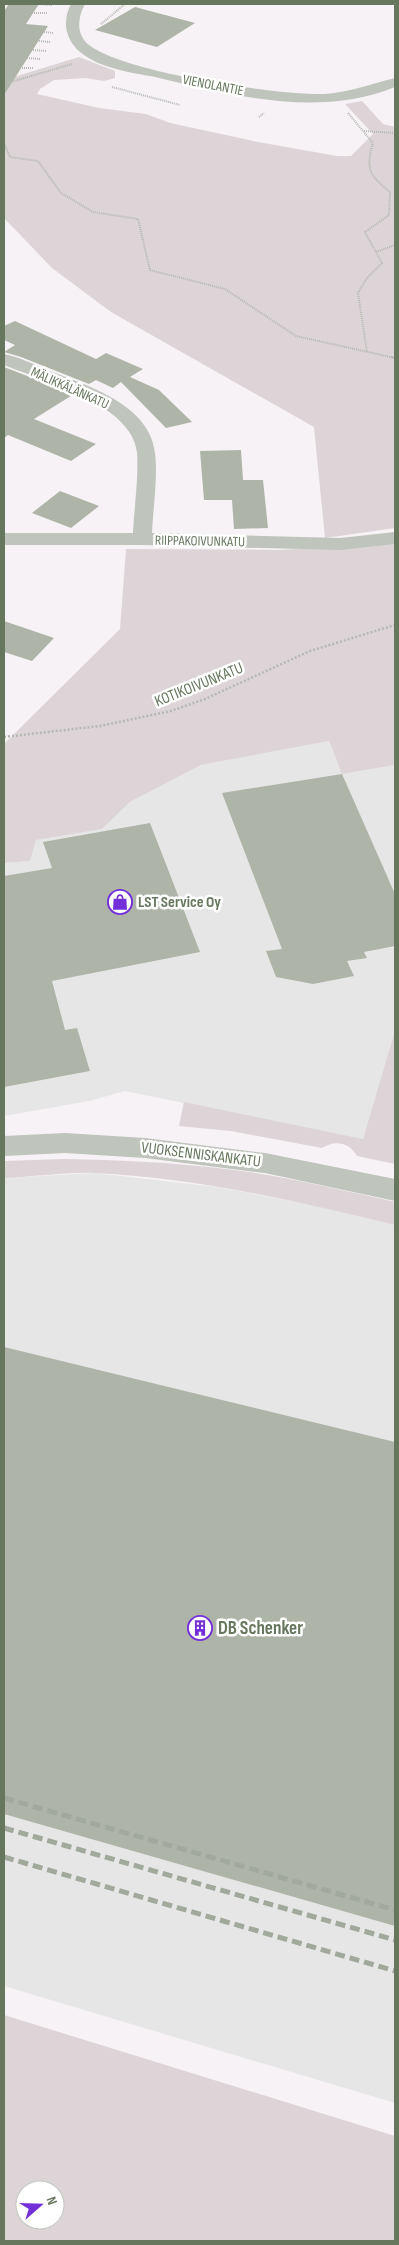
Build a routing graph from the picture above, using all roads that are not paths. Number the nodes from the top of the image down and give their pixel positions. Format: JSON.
{"nodes":[{"id":1,"x":78,"y":4,"type":"edge"},
{"id":2,"x":395,"y":82,"type":"edge"},
{"id":3,"x":4,"y":359,"type":"edge"},
{"id":4,"x":395,"y":538,"type":"edge"},
{"id":5,"x":4,"y":539,"type":"edge"},
{"id":6,"x":142,"y":539,"type":"junction"},
{"id":7,"x":4,"y":1146,"type":"edge"},
{"id":8,"x":395,"y":1190,"type":"edge"}],
"edges":[{"from":1,"to":2,"type":"street","name":"VIENOLANTIE"},
{"from":3,"to":6,"type":"street","name":"MÄLIKKÄLÄNKATU"},
{"from":4,"to":6,"type":"street","name":"RIIPPAKOIVUNKATU"},
{"from":5,"to":6,"type":"street","name":"RIIPPAKOIVUNKATU"},
{"from":7,"to":8,"type":"street","name":"VUOKSENNISKANKATU"}]}
